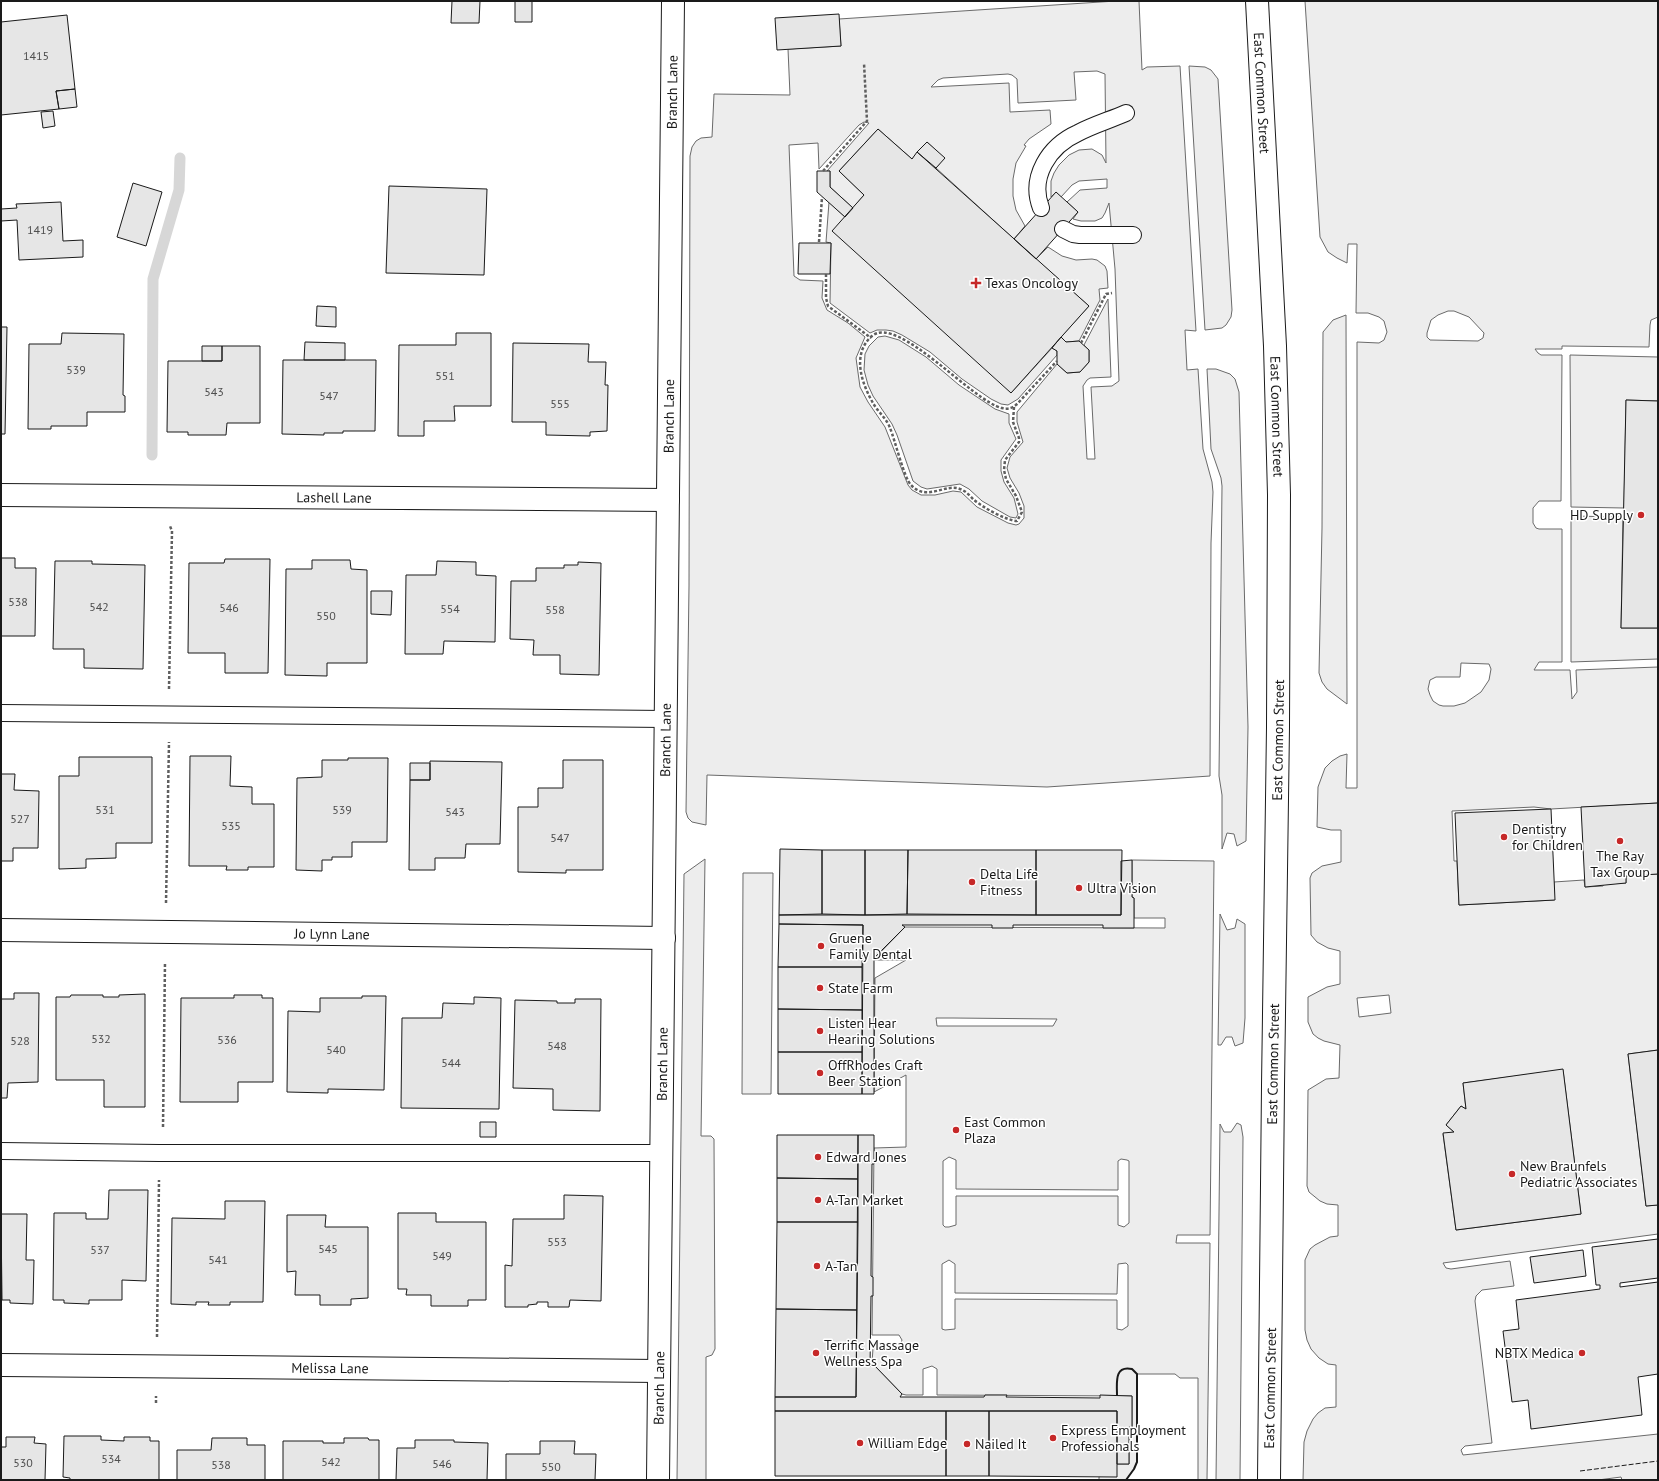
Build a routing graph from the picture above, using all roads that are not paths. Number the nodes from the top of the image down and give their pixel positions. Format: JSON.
{"nodes":[{"id":1,"x":673,"y":1,"type":"edge"},
{"id":2,"x":1257,"y":1,"type":"edge"},
{"id":3,"x":1126,"y":113,"type":"dead end"},
{"id":4,"x":1041,"y":208,"type":"dead end"},
{"id":5,"x":1063,"y":229,"type":"dead end"},
{"id":6,"x":1134,"y":235,"type":"dead end"},
{"id":7,"x":1,"y":495,"type":"edge"},
{"id":8,"x":668,"y":500,"type":"junction"},
{"id":9,"x":1,"y":713,"type":"edge"},
{"id":10,"x":666,"y":719,"type":"junction"},
{"id":11,"x":1,"y":930,"type":"edge"},
{"id":12,"x":664,"y":938,"type":"junction"},
{"id":13,"x":1,"y":1151,"type":"edge"},
{"id":14,"x":661,"y":1153,"type":"junction"},
{"id":15,"x":1,"y":1365,"type":"edge"},
{"id":16,"x":659,"y":1371,"type":"junction"},
{"id":17,"x":658,"y":1480,"type":"edge"},
{"id":18,"x":1269,"y":1480,"type":"edge"}],
"edges":[{"from":1,"to":8,"type":"street","name":"Branch Lane"},
{"from":2,"to":18,"type":"street","name":"East Common Street"},
{"from":3,"to":4,"type":"lane"},
{"from":5,"to":6,"type":"lane"},
{"from":7,"to":8,"type":"street","name":"Lashell Lane"},
{"from":8,"to":10,"type":"street","name":"Branch Lane"},
{"from":9,"to":10,"type":"lane"},
{"from":10,"to":12,"type":"street","name":"Branch Lane"},
{"from":11,"to":12,"type":"street","name":"Jo Lynn Lane"},
{"from":12,"to":14,"type":"street","name":"Branch Lane"},
{"from":13,"to":14,"type":"lane"},
{"from":14,"to":16,"type":"street","name":"Branch Lane"},
{"from":15,"to":16,"type":"street","name":"Melissa Lane"},
{"from":16,"to":17,"type":"street","name":"Branch Lane"}]}
